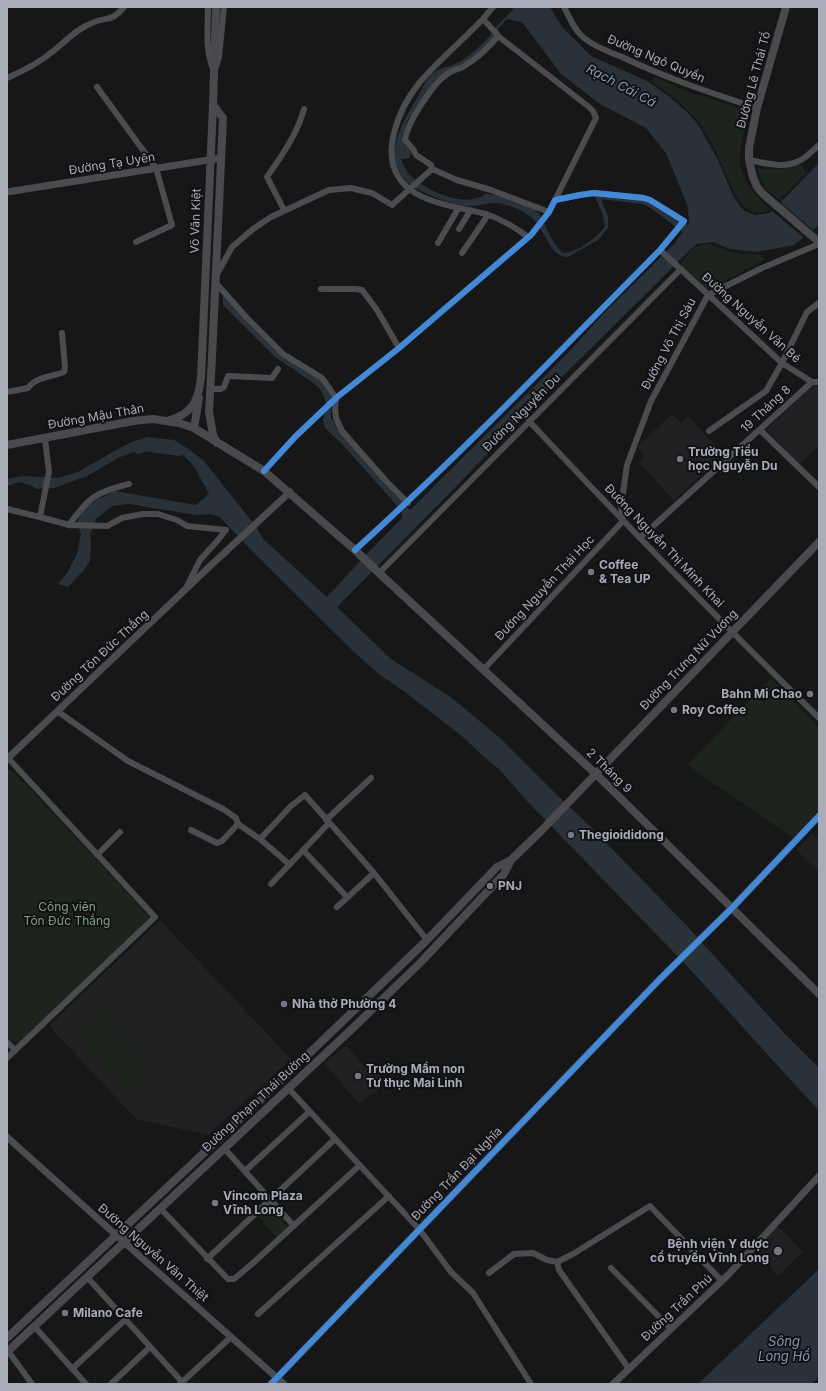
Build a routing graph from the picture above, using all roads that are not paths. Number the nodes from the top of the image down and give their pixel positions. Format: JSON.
{"nodes":[{"id":1,"x":124,"y":7,"type":"edge"},
{"id":2,"x":208,"y":7,"type":"edge"},
{"id":3,"x":216,"y":7,"type":"edge"},
{"id":4,"x":224,"y":7,"type":"edge"},
{"id":5,"x":493,"y":7,"type":"edge"},
{"id":6,"x":564,"y":7,"type":"edge"},
{"id":7,"x":786,"y":7,"type":"edge"},
{"id":8,"x":483,"y":20,"type":"junction"},
{"id":9,"x":495,"y":32,"type":"junction"},
{"id":10,"x":214,"y":73,"type":"junction"},
{"id":11,"x":7,"y":78,"type":"edge"},
{"id":12,"x":97,"y":87,"type":"dead end"},
{"id":13,"x":213,"y":105,"type":"junction"},
{"id":14,"x":757,"y":108,"type":"junction"},
{"id":15,"x":304,"y":109,"type":"dead end"},
{"id":16,"x":819,"y":145,"type":"edge"},
{"id":17,"x":221,"y":158,"type":"junction"},
{"id":18,"x":211,"y":160,"type":"junction"},
{"id":19,"x":749,"y":160,"type":"junction"},
{"id":20,"x":156,"y":168,"type":"junction"},
{"id":21,"x":430,"y":171,"type":"junction"},
{"id":22,"x":413,"y":188,"type":"junction"},
{"id":23,"x":7,"y":192,"type":"edge"},
{"id":24,"x":555,"y":200,"type":"junction"},
{"id":25,"x":458,"y":209,"type":"junction"},
{"id":26,"x":284,"y":210,"type":"junction"},
{"id":27,"x":470,"y":211,"type":"junction"},
{"id":28,"x":548,"y":214,"type":"junction"},
{"id":29,"x":488,"y":215,"type":"junction"},
{"id":30,"x":459,"y":228,"type":"dead end"},
{"id":31,"x":528,"y":237,"type":"junction"},
{"id":32,"x":136,"y":242,"type":"dead end"},
{"id":33,"x":438,"y":243,"type":"dead end"},
{"id":34,"x":819,"y":243,"type":"edge"},
{"id":35,"x":661,"y":251,"type":"junction"},
{"id":36,"x":462,"y":253,"type":"dead end"},
{"id":37,"x":680,"y":268,"type":"junction"},
{"id":38,"x":215,"y":280,"type":"junction"},
{"id":39,"x":321,"y":289,"type":"dead end"},
{"id":40,"x":708,"y":295,"type":"junction"},
{"id":41,"x":819,"y":303,"type":"edge"},
{"id":42,"x":62,"y":333,"type":"dead end"},
{"id":43,"x":399,"y":348,"type":"junction"},
{"id":44,"x":782,"y":363,"type":"junction"},
{"id":45,"x":278,"y":369,"type":"dead end"},
{"id":46,"x":812,"y":382,"type":"junction"},
{"id":47,"x":819,"y":382,"type":"edge"},
{"id":48,"x":7,"y":392,"type":"edge"},
{"id":49,"x":210,"y":392,"type":"junction"},
{"id":50,"x":199,"y":394,"type":"junction"},
{"id":51,"x":335,"y":400,"type":"junction"},
{"id":52,"x":209,"y":415,"type":"junction"},
{"id":53,"x":169,"y":421,"type":"junction"},
{"id":54,"x":529,"y":421,"type":"junction"},
{"id":55,"x":194,"y":428,"type":"junction"},
{"id":56,"x":760,"y":430,"type":"junction"},
{"id":57,"x":709,"y":431,"type":"dead end"},
{"id":58,"x":45,"y":439,"type":"junction"},
{"id":59,"x":218,"y":443,"type":"junction"},
{"id":60,"x":7,"y":445,"type":"edge"},
{"id":61,"x":264,"y":471,"type":"junction"},
{"id":62,"x":129,"y":484,"type":"dead end"},
{"id":63,"x":819,"y":487,"type":"edge"},
{"id":64,"x":290,"y":492,"type":"junction"},
{"id":65,"x":408,"y":503,"type":"junction"},
{"id":66,"x":7,"y":509,"type":"edge"},
{"id":67,"x":40,"y":517,"type":"junction"},
{"id":68,"x":624,"y":521,"type":"junction"},
{"id":69,"x":69,"y":525,"type":"junction"},
{"id":70,"x":640,"y":538,"type":"junction"},
{"id":71,"x":819,"y":542,"type":"edge"},
{"id":72,"x":358,"y":552,"type":"junction"},
{"id":73,"x":378,"y":572,"type":"junction"},
{"id":74,"x":185,"y":590,"type":"junction"},
{"id":75,"x":732,"y":633,"type":"junction"},
{"id":76,"x":483,"y":670,"type":"junction"},
{"id":77,"x":57,"y":711,"type":"junction"},
{"id":78,"x":819,"y":718,"type":"edge"},
{"id":79,"x":8,"y":758,"type":"edge"},
{"id":80,"x":596,"y":774,"type":"junction"},
{"id":81,"x":371,"y":778,"type":"dead end"},
{"id":82,"x":819,"y":816,"type":"edge"},
{"id":83,"x":327,"y":821,"type":"junction"},
{"id":84,"x":238,"y":824,"type":"junction"},
{"id":85,"x":191,"y":830,"type":"dead end"},
{"id":86,"x":120,"y":832,"type":"dead end"},
{"id":87,"x":540,"y":832,"type":"joint"},
{"id":88,"x":260,"y":839,"type":"junction"},
{"id":89,"x":303,"y":850,"type":"junction"},
{"id":90,"x":97,"y":855,"type":"junction"},
{"id":91,"x":511,"y":860,"type":"junction"},
{"id":92,"x":289,"y":864,"type":"junction"},
{"id":93,"x":374,"y":873,"type":"junction"},
{"id":94,"x":271,"y":884,"type":"dead end"},
{"id":95,"x":347,"y":897,"type":"junction"},
{"id":96,"x":337,"y":907,"type":"dead end"},
{"id":97,"x":732,"y":908,"type":"junction"},
{"id":98,"x":426,"y":940,"type":"junction"},
{"id":99,"x":434,"y":948,"type":"junction"},
{"id":100,"x":819,"y":994,"type":"edge"},
{"id":101,"x":7,"y":1042,"type":"edge"},
{"id":102,"x":15,"y":1050,"type":"junction"},
{"id":103,"x":7,"y":1058,"type":"edge"},
{"id":104,"x":288,"y":1088,"type":"junction"},
{"id":105,"x":255,"y":1105,"type":"junction"},
{"id":106,"x":309,"y":1112,"type":"junction"},
{"id":107,"x":262,"y":1113,"type":"junction"},
{"id":108,"x":7,"y":1137,"type":"edge"},
{"id":109,"x":335,"y":1139,"type":"junction"},
{"id":110,"x":224,"y":1148,"type":"junction"},
{"id":111,"x":360,"y":1166,"type":"junction"},
{"id":112,"x":245,"y":1172,"type":"junction"},
{"id":113,"x":819,"y":1176,"type":"edge"},
{"id":114,"x":389,"y":1196,"type":"junction"},
{"id":115,"x":270,"y":1199,"type":"junction"},
{"id":116,"x":160,"y":1208,"type":"junction"},
{"id":117,"x":294,"y":1226,"type":"junction"},
{"id":118,"x":420,"y":1229,"type":"junction"},
{"id":119,"x":116,"y":1235,"type":"junction"},
{"id":120,"x":124,"y":1242,"type":"junction"},
{"id":121,"x":207,"y":1259,"type":"junction"},
{"id":122,"x":557,"y":1262,"type":"junction"},
{"id":123,"x":611,"y":1268,"type":"dead end"},
{"id":124,"x":489,"y":1273,"type":"dead end"},
{"id":125,"x":87,"y":1277,"type":"junction"},
{"id":126,"x":722,"y":1281,"type":"junction"},
{"id":127,"x":258,"y":1314,"type":"dead end"},
{"id":128,"x":28,"y":1318,"type":"junction"},
{"id":129,"x":125,"y":1320,"type":"junction"},
{"id":130,"x":34,"y":1326,"type":"junction"},
{"id":131,"x":671,"y":1329,"type":"junction"},
{"id":132,"x":231,"y":1337,"type":"junction"},
{"id":133,"x":7,"y":1338,"type":"edge"},
{"id":134,"x":150,"y":1347,"type":"junction"},
{"id":135,"x":8,"y":1351,"type":"edge"},
{"id":136,"x":72,"y":1369,"type":"junction"},
{"id":137,"x":629,"y":1369,"type":"junction"},
{"id":138,"x":277,"y":1378,"type":"junction"},
{"id":139,"x":182,"y":1383,"type":"edge"},
{"id":140,"x":32,"y":1384,"type":"edge"},
{"id":141,"x":86,"y":1384,"type":"edge"},
{"id":142,"x":111,"y":1384,"type":"edge"},
{"id":143,"x":270,"y":1384,"type":"edge"},
{"id":144,"x":284,"y":1384,"type":"edge"},
{"id":145,"x":531,"y":1384,"type":"edge"},
{"id":146,"x":613,"y":1384,"type":"edge"}],
"edges":[{"from":1,"to":11,"type":"street"},
{"from":2,"to":10,"type":"street"},
{"from":3,"to":10,"type":"main road","name":"Võ Văn Kiệt"},
{"from":4,"to":10,"type":"street"},
{"from":5,"to":8,"type":"street"},
{"from":6,"to":14,"type":"street","name":"Đường Ngô Quyền"},
{"from":7,"to":14,"type":"main road","name":"Đường Lê Thái Tổ"},
{"from":8,"to":9,"type":"street"},
{"from":8,"to":22,"type":"street"},
{"from":9,"to":21,"type":"street"},
{"from":9,"to":24,"type":"street"},
{"from":10,"to":13,"type":"main road","name":"Võ Văn Kiệt"},
{"from":12,"to":20,"type":"street"},
{"from":13,"to":17,"type":"main road","name":"Võ Văn Kiệt"},
{"from":13,"to":18,"type":"main road","name":"Võ Văn Kiệt"},
{"from":14,"to":19,"type":"main road","name":"Đường Lê Thái Tổ"},
{"from":15,"to":26,"type":"street"},
{"from":16,"to":19,"type":"street"},
{"from":17,"to":18,"type":"street","name":"Đường Tạ Uyên"},
{"from":17,"to":38,"type":"main road","name":"Võ Văn Kiệt"},
{"from":18,"to":20,"type":"street","name":"Đường Tạ Uyên"},
{"from":18,"to":50,"type":"main road","name":"Võ Văn Kiệt"},
{"from":19,"to":34,"type":"main road","name":"Đường Lê Thái Tổ"},
{"from":20,"to":23,"type":"street","name":"Đường Tạ Uyên"},
{"from":20,"to":32,"type":"street"},
{"from":21,"to":22,"type":"street"},
{"from":21,"to":28,"type":"street"},
{"from":22,"to":25,"type":"street"},
{"from":22,"to":26,"type":"street"},
{"from":24,"to":28,"type":"street"},
{"from":24,"to":35,"type":"street"},
{"from":25,"to":27,"type":"street"},
{"from":25,"to":33,"type":"street"},
{"from":26,"to":38,"type":"street"},
{"from":27,"to":29,"type":"street"},
{"from":27,"to":30,"type":"street"},
{"from":28,"to":31,"type":"street"},
{"from":29,"to":31,"type":"street"},
{"from":29,"to":36,"type":"street"},
{"from":31,"to":43,"type":"street"},
{"from":34,"to":40,"type":"street","name":"Đường Võ Thị Sáu"},
{"from":35,"to":37,"type":"street","name":"Đường Nguyễn Văn Bé"},
{"from":35,"to":65,"type":"street"},
{"from":37,"to":40,"type":"street","name":"Đường Nguyễn Văn Bé"},
{"from":37,"to":54,"type":"street","name":"Đường Nguyễn Du"},
{"from":38,"to":49,"type":"main road","name":"Võ Văn Kiệt"},
{"from":38,"to":51,"type":"street"},
{"from":39,"to":43,"type":"street"},
{"from":40,"to":44,"type":"street","name":"Đường Nguyễn Văn Bé"},
{"from":40,"to":68,"type":"street","name":"Đường Võ Thị Sáu"},
{"from":41,"to":44,"type":"street"},
{"from":42,"to":48,"type":"street"},
{"from":43,"to":51,"type":"street"},
{"from":44,"to":46,"type":"street","name":"Đường Nguyễn Văn Bé"},
{"from":44,"to":57,"type":"street"},
{"from":45,"to":49,"type":"street"},
{"from":46,"to":47,"type":"street"},
{"from":46,"to":56,"type":"street","name":"19 Tháng 8"},
{"from":49,"to":50,"type":"main road"},
{"from":49,"to":52,"type":"main road","name":"Võ Văn Kiệt"},
{"from":50,"to":53,"type":"main road","name":"Võ Văn Kiệt"},
{"from":50,"to":55,"type":"main road"},
{"from":51,"to":61,"type":"street"},
{"from":51,"to":65,"type":"street"},
{"from":52,"to":55,"type":"main road"},
{"from":52,"to":59,"type":"main road","name":"Võ Văn Kiệt"},
{"from":53,"to":55,"type":"main road","name":"Đường Mậu Thân"},
{"from":53,"to":58,"type":"main road","name":"Đường Mậu Thân"},
{"from":54,"to":68,"type":"street","name":"Đường Nguyễn Thị Minh Khai"},
{"from":54,"to":73,"type":"street","name":"Đường Nguyễn Du"},
{"from":55,"to":59,"type":"main road","name":"Đường Mậu Thân"},
{"from":56,"to":63,"type":"street"},
{"from":56,"to":70,"type":"street","name":"19 Tháng 8"},
{"from":58,"to":60,"type":"main road","name":"Đường Mậu Thân"},
{"from":58,"to":67,"type":"street"},
{"from":59,"to":61,"type":"main road","name":"Đường Mậu Thân"},
{"from":61,"to":64,"type":"main road","name":"Đường Mậu Thân"},
{"from":62,"to":69,"type":"street"},
{"from":64,"to":72,"type":"main road","name":"Đường Mậu Thân"},
{"from":64,"to":74,"type":"street","name":"Đường Tôn Đức Thắng"},
{"from":65,"to":72,"type":"street"},
{"from":66,"to":67,"type":"street"},
{"from":67,"to":69,"type":"street"},
{"from":68,"to":70,"type":"street","name":"Đường Nguyễn Thị Minh Khai"},
{"from":68,"to":76,"type":"street","name":"Đường Nguyễn Thái Học"},
{"from":69,"to":74,"type":"street"},
{"from":70,"to":75,"type":"street","name":"Đường Nguyễn Thị Minh Khai"},
{"from":71,"to":75,"type":"main road","name":"Đường Trưng Nữ Vương"},
{"from":72,"to":73,"type":"main road","name":"Đường Mậu Thân"},
{"from":73,"to":76,"type":"main road","name":"2 Tháng 9"},
{"from":74,"to":77,"type":"street","name":"Đường Tôn Đức Thắng"},
{"from":75,"to":78,"type":"street","name":"Đường Nguyễn Thị Minh Khai"},
{"from":75,"to":80,"type":"main road","name":"Đường Trưng Nữ Vương"},
{"from":76,"to":80,"type":"main road","name":"2 Tháng 9"},
{"from":77,"to":79,"type":"street","name":"Đường Tôn Đức Thắng"},
{"from":77,"to":84,"type":"street"},
{"from":79,"to":90,"type":"street"},
{"from":80,"to":87,"type":"main road","name":"Đường Trưng Nữ Vương"},
{"from":80,"to":97,"type":"main road","name":"2 Tháng 9"},
{"from":81,"to":83,"type":"street"},
{"from":82,"to":97,"type":"street","name":"Đường Trần Đại Nghĩa"},
{"from":83,"to":88,"type":"street"},
{"from":83,"to":89,"type":"street"},
{"from":83,"to":93,"type":"street"},
{"from":84,"to":85,"type":"street"},
{"from":84,"to":88,"type":"street"},
{"from":86,"to":90,"type":"street"},
{"from":87,"to":91,"type":"main road","name":"Đường Phạm Thái Bường"},
{"from":88,"to":92,"type":"street"},
{"from":89,"to":92,"type":"street"},
{"from":89,"to":95,"type":"street"},
{"from":90,"to":102,"type":"street"},
{"from":91,"to":98,"type":"main road","name":"Đường Phạm Thái Bường"},
{"from":91,"to":99,"type":"main road","name":"Đường Phạm Thái Bường"},
{"from":92,"to":94,"type":"street"},
{"from":93,"to":95,"type":"street"},
{"from":93,"to":98,"type":"street"},
{"from":95,"to":96,"type":"street"},
{"from":97,"to":100,"type":"main road","name":"2 Tháng 9"},
{"from":97,"to":118,"type":"street","name":"Đường Trần Đại Nghĩa"},
{"from":98,"to":99,"type":"main road"},
{"from":98,"to":105,"type":"main road","name":"Đường Phạm Thái Bường"},
{"from":99,"to":104,"type":"main road","name":"Đường Phạm Thái Bường"},
{"from":101,"to":102,"type":"street"},
{"from":102,"to":103,"type":"street"},
{"from":104,"to":106,"type":"street"},
{"from":104,"to":107,"type":"main road","name":"Đường Phạm Thái Bường"},
{"from":105,"to":107,"type":"main road"},
{"from":105,"to":119,"type":"main road","name":"Đường Phạm Thái Bường"},
{"from":106,"to":109,"type":"street"},
{"from":106,"to":112,"type":"street"},
{"from":107,"to":110,"type":"main road","name":"Đường Phạm Thái Bường"},
{"from":108,"to":119,"type":"street","name":"Đường Nguyễn Văn Thiệt"},
{"from":109,"to":111,"type":"street"},
{"from":109,"to":115,"type":"street"},
{"from":110,"to":112,"type":"street"},
{"from":110,"to":116,"type":"main road","name":"Đường Phạm Thái Bường"},
{"from":111,"to":114,"type":"street"},
{"from":111,"to":117,"type":"street"},
{"from":112,"to":115,"type":"street"},
{"from":113,"to":126,"type":"street","name":"Đường Trần Phú"},
{"from":114,"to":118,"type":"street"},
{"from":114,"to":127,"type":"street"},
{"from":115,"to":117,"type":"street"},
{"from":115,"to":121,"type":"street"},
{"from":116,"to":120,"type":"main road","name":"Đường Phạm Thái Bường"},
{"from":116,"to":121,"type":"street"},
{"from":117,"to":121,"type":"street"},
{"from":118,"to":138,"type":"street","name":"Đường Trần Đại Nghĩa"},
{"from":118,"to":145,"type":"street"},
{"from":119,"to":120,"type":"street","name":"Đường Nguyễn Văn Thiệt"},
{"from":119,"to":128,"type":"main road","name":"Đường Phạm Thái Bường"},
{"from":120,"to":125,"type":"main road","name":"Đường Phạm Thái Bường"},
{"from":120,"to":132,"type":"street","name":"Đường Nguyễn Văn Thiệt"},
{"from":122,"to":124,"type":"street"},
{"from":122,"to":126,"type":"street"},
{"from":122,"to":137,"type":"street"},
{"from":123,"to":131,"type":"street"},
{"from":125,"to":129,"type":"street"},
{"from":125,"to":130,"type":"main road","name":"Đường Phạm Thái Bường"},
{"from":126,"to":131,"type":"street","name":"Đường Trần Phú"},
{"from":128,"to":130,"type":"main road"},
{"from":128,"to":133,"type":"main road","name":"Đường Phạm Thái Bường"},
{"from":129,"to":134,"type":"street"},
{"from":129,"to":136,"type":"street"},
{"from":130,"to":135,"type":"main road","name":"Đường Phạm Thái Bường"},
{"from":130,"to":136,"type":"street"},
{"from":131,"to":137,"type":"street","name":"Đường Trần Phú"},
{"from":132,"to":138,"type":"street","name":"Đường Nguyễn Văn Thiệt"},
{"from":132,"to":139,"type":"street"},
{"from":134,"to":139,"type":"street"},
{"from":134,"to":142,"type":"street"},
{"from":135,"to":140,"type":"street"},
{"from":136,"to":141,"type":"street"},
{"from":137,"to":146,"type":"street","name":"Đường Trần Phú"},
{"from":138,"to":143,"type":"street","name":"Đường Trần Đại Nghĩa"},
{"from":138,"to":144,"type":"street","name":"Đường Nguyễn Văn Thiệt"}]}
